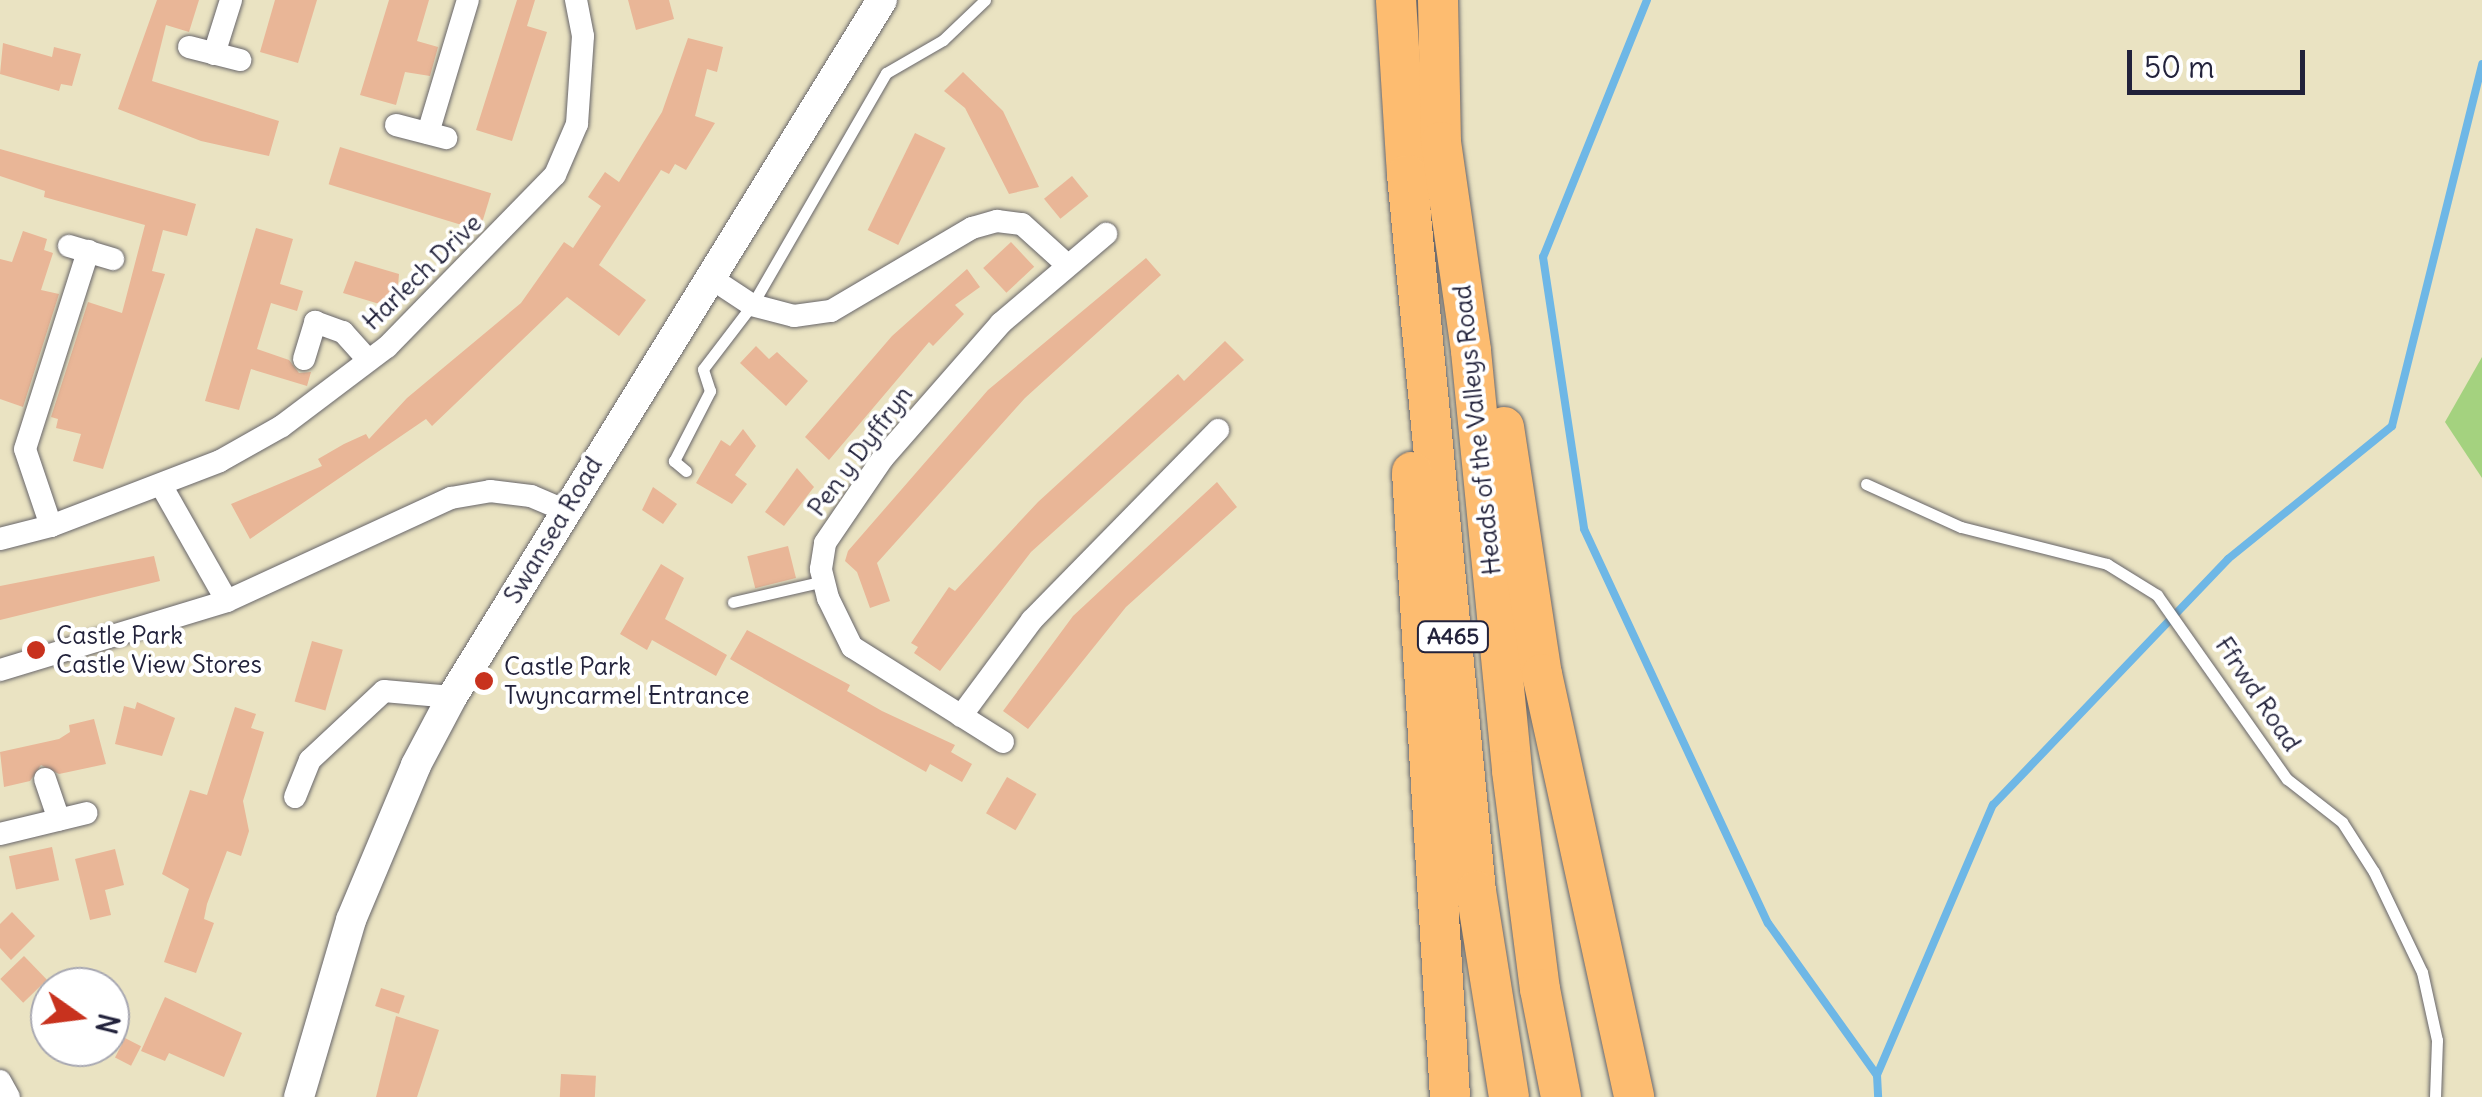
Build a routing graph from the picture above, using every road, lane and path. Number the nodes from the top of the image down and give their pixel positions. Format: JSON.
{"nodes":[{"id":1,"x":231,"y":0,"type":"edge"},
{"id":2,"x":468,"y":0,"type":"edge"},
{"id":3,"x":576,"y":0,"type":"edge"},
{"id":4,"x":882,"y":0,"type":"edge"},
{"id":5,"x":985,"y":0,"type":"edge"},
{"id":6,"x":1396,"y":0,"type":"edge"},
{"id":7,"x":1438,"y":0,"type":"edge"},
{"id":8,"x":189,"y":47,"type":"dead end"},
{"id":9,"x":214,"y":54,"type":"junction"},
{"id":10,"x":240,"y":60,"type":"dead end"},
{"id":11,"x":396,"y":125,"type":"dead end"},
{"id":12,"x":1407,"y":175,"type":"junction"},
{"id":13,"x":1106,"y":234,"type":"dead end"},
{"id":14,"x":113,"y":259,"type":"dead end"},
{"id":15,"x":1065,"y":264,"type":"junction"},
{"id":16,"x":711,"y":278,"type":"junction"},
{"id":17,"x":752,"y":306,"type":"junction"},
{"id":18,"x":1471,"y":351,"type":"junction"},
{"id":19,"x":304,"y":359,"type":"dead end"},
{"id":20,"x":368,"y":360,"type":"junction"},
{"id":21,"x":1218,"y":430,"type":"dead end"},
{"id":22,"x":686,"y":471,"type":"dead end"},
{"id":23,"x":1866,"y":484,"type":"dead end"},
{"id":24,"x":161,"y":485,"type":"junction"},
{"id":25,"x":564,"y":510,"type":"junction"},
{"id":26,"x":50,"y":526,"type":"junction"},
{"id":27,"x":0,"y":538,"type":"edge"},
{"id":28,"x":824,"y":581,"type":"junction"},
{"id":29,"x":227,"y":600,"type":"junction"},
{"id":30,"x":732,"y":602,"type":"dead end"},
{"id":31,"x":0,"y":670,"type":"edge"},
{"id":32,"x":452,"y":696,"type":"junction"},
{"id":33,"x":961,"y":716,"type":"junction"},
{"id":34,"x":1003,"y":742,"type":"dead end"},
{"id":35,"x":45,"y":779,"type":"dead end"},
{"id":36,"x":296,"y":797,"type":"dead end"},
{"id":37,"x":87,"y":813,"type":"dead end"},
{"id":38,"x":59,"y":820,"type":"junction"},
{"id":39,"x":0,"y":834,"type":"edge"},
{"id":40,"x":0,"y":1081,"type":"edge"},
{"id":41,"x":8,"y":1097,"type":"edge"},
{"id":42,"x":299,"y":1097,"type":"edge"},
{"id":43,"x":1450,"y":1097,"type":"edge"},
{"id":44,"x":1510,"y":1097,"type":"edge"},
{"id":45,"x":1561,"y":1097,"type":"edge"},
{"id":46,"x":1634,"y":1097,"type":"edge"},
{"id":47,"x":2435,"y":1097,"type":"edge"}],
"edges":[{"from":1,"to":9,"type":"street"},
{"from":2,"to":11,"type":"street"},
{"from":3,"to":20,"type":"street","name":"Harlech Drive"},
{"from":4,"to":16,"type":"street","name":"Swansea Road"},
{"from":5,"to":17,"type":"lane"},
{"from":6,"to":12,"type":"highway","name":"Heads of the Valleys Road","number":"A465"},
{"from":7,"to":18,"type":"highway","name":"Heads of the Valleys Road","number":"A465"},
{"from":8,"to":9,"type":"street"},
{"from":9,"to":10,"type":"street"},
{"from":12,"to":43,"type":"highway"},
{"from":12,"to":44,"type":"highway","name":"Heads of the Valleys Road","number":"A465"},
{"from":13,"to":15,"type":"street","name":"Pen y Dyffryn"},
{"from":14,"to":26,"type":"street"},
{"from":15,"to":17,"type":"street"},
{"from":15,"to":28,"type":"street","name":"Pen y Dyffryn"},
{"from":16,"to":17,"type":"street"},
{"from":16,"to":25,"type":"street","name":"Swansea Road"},
{"from":17,"to":22,"type":"lane"},
{"from":18,"to":45,"type":"highway","name":"Heads of the Valleys Road","number":"A465"},
{"from":18,"to":46,"type":"highway"},
{"from":19,"to":20,"type":"street"},
{"from":20,"to":24,"type":"street","name":"Harlech Drive"},
{"from":21,"to":33,"type":"street"},
{"from":23,"to":47,"type":"lane","name":"Ffrwd Road"},
{"from":24,"to":26,"type":"street","name":"Harlech Drive"},
{"from":24,"to":29,"type":"street"},
{"from":25,"to":29,"type":"street"},
{"from":25,"to":32,"type":"street","name":"Swansea Road"},
{"from":26,"to":27,"type":"street","name":"Harlech Drive"},
{"from":28,"to":30,"type":"lane"},
{"from":28,"to":33,"type":"street","name":"Pen y Dyffryn"},
{"from":29,"to":31,"type":"street"},
{"from":32,"to":36,"type":"street"},
{"from":32,"to":42,"type":"street","name":"Swansea Road"},
{"from":33,"to":34,"type":"street","name":"Pen y Dyffryn"},
{"from":35,"to":38,"type":"street"},
{"from":37,"to":38,"type":"street"},
{"from":38,"to":39,"type":"street"},
{"from":40,"to":41,"type":"street"}]}
